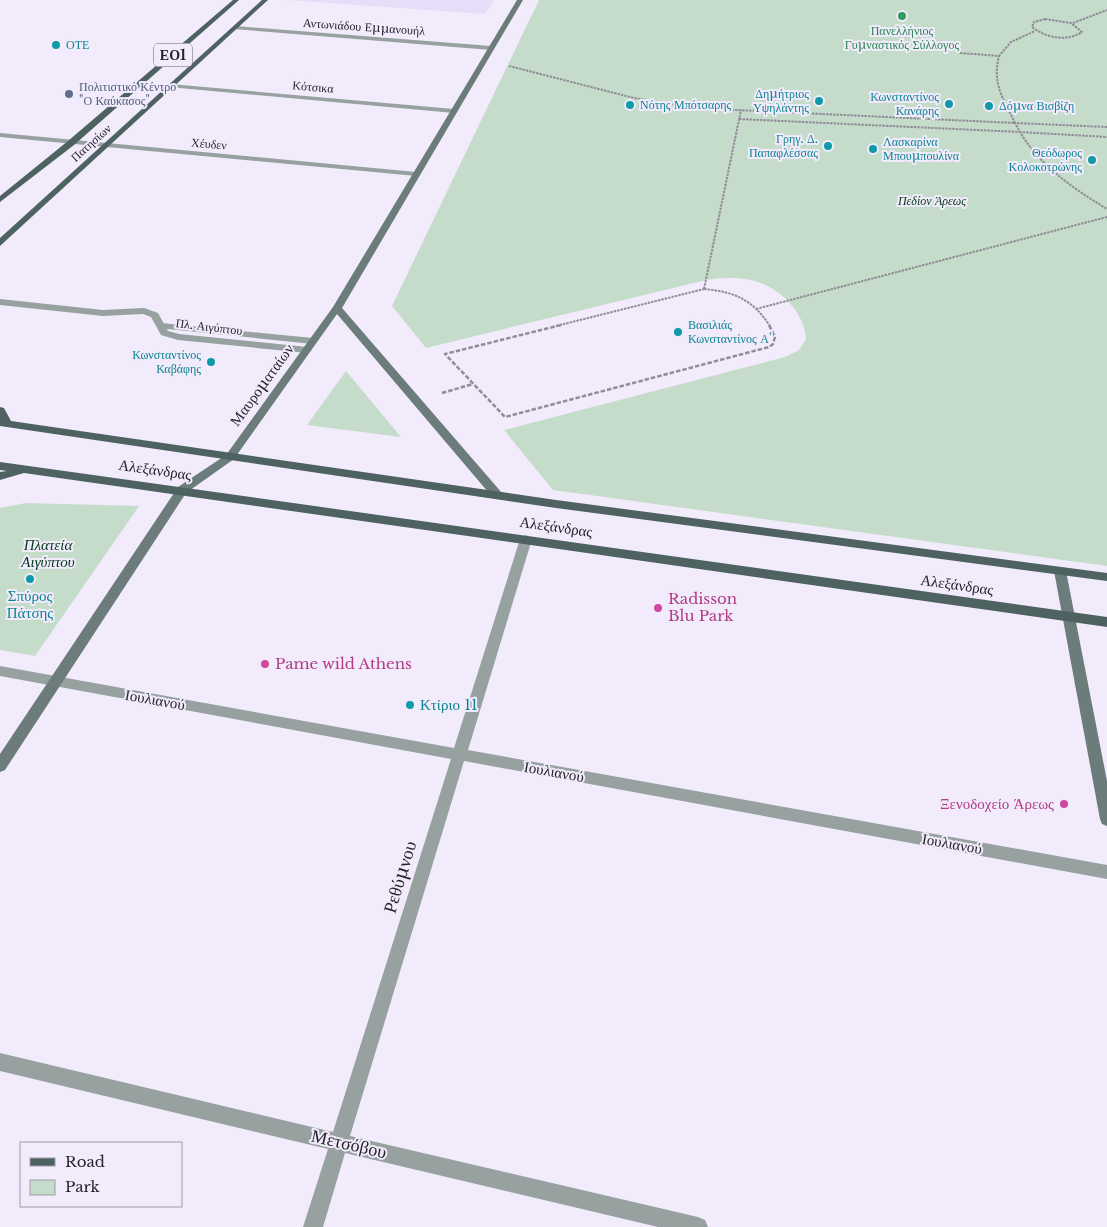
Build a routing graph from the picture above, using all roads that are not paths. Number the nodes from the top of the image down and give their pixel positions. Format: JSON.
{"nodes":[{"id":1,"x":236,"y":0,"type":"edge"},
{"id":2,"x":266,"y":0,"type":"edge"},
{"id":3,"x":520,"y":0,"type":"edge"},
{"id":4,"x":235,"y":28,"type":"junction"},
{"id":5,"x":491,"y":48,"type":"junction"},
{"id":6,"x":170,"y":86,"type":"junction"},
{"id":7,"x":454,"y":111,"type":"junction"},
{"id":8,"x":0,"y":136,"type":"edge"},
{"id":9,"x":71,"y":143,"type":"junction"},
{"id":10,"x":105,"y":146,"type":"junction"},
{"id":11,"x":416,"y":174,"type":"junction"},
{"id":12,"x":0,"y":200,"type":"edge"},
{"id":13,"x":0,"y":243,"type":"edge"},
{"id":14,"x":0,"y":302,"type":"edge"},
{"id":15,"x":337,"y":308,"type":"junction"},
{"id":16,"x":310,"y":346,"type":"junction"},
{"id":17,"x":0,"y":410,"type":"edge"},
{"id":18,"x":4,"y":423,"type":"edge"},
{"id":19,"x":230,"y":457,"type":"junction"},
{"id":20,"x":0,"y":466,"type":"edge"},
{"id":21,"x":26,"y":469,"type":"junction"},
{"id":22,"x":0,"y":476,"type":"edge"},
{"id":23,"x":182,"y":490,"type":"junction"},
{"id":24,"x":498,"y":496,"type":"junction"},
{"id":25,"x":526,"y":539,"type":"junction"},
{"id":26,"x":1060,"y":571,"type":"junction"},
{"id":27,"x":1107,"y":577,"type":"edge"},
{"id":28,"x":1069,"y":617,"type":"junction"},
{"id":29,"x":1107,"y":622,"type":"edge"},
{"id":30,"x":0,"y":671,"type":"edge"},
{"id":31,"x":55,"y":682,"type":"junction"},
{"id":32,"x":459,"y":754,"type":"junction"},
{"id":33,"x":0,"y":766,"type":"edge"},
{"id":34,"x":1107,"y":819,"type":"edge"},
{"id":35,"x":1107,"y":872,"type":"edge"},
{"id":36,"x":0,"y":1062,"type":"edge"},
{"id":37,"x":340,"y":1142,"type":"junction"},
{"id":38,"x":313,"y":1227,"type":"edge"},
{"id":39,"x":698,"y":1227,"type":"edge"}],
"edges":[{"from":1,"to":9,"type":"main road","name":"Πατησίων","number":"ΕΟ1"},
{"from":2,"to":4,"type":"main road","name":"Πατησίων","number":"ΕΟ1"},
{"from":3,"to":5,"type":"main road","name":"Μαυροματαίων"},
{"from":4,"to":5,"type":"street","name":"Αντωνιάδου Εμμανουήλ"},
{"from":4,"to":6,"type":"main road","name":"Πατησίων","number":"ΕΟ1"},
{"from":5,"to":7,"type":"main road","name":"Μαυροματαίων"},
{"from":6,"to":7,"type":"street","name":"Κότσικα"},
{"from":6,"to":10,"type":"main road","name":"Πατησίων","number":"ΕΟ1"},
{"from":7,"to":11,"type":"main road","name":"Μαυροματαίων"},
{"from":8,"to":9,"type":"street","name":"Χέυδεν"},
{"from":9,"to":10,"type":"street","name":"Χέυδεν"},
{"from":9,"to":12,"type":"main road","name":"Πατησίων","number":"ΕΟ1"},
{"from":10,"to":11,"type":"street","name":"Χέυδεν"},
{"from":10,"to":13,"type":"main road","name":"Πατησίων","number":"ΕΟ1"},
{"from":11,"to":15,"type":"main road","name":"Μαυροματαίων"},
{"from":14,"to":16,"type":"street","name":"Πλ. Αιγύπτου"},
{"from":15,"to":16,"type":"main road","name":"Μαυροματαίων"},
{"from":15,"to":24,"type":"main road"},
{"from":16,"to":19,"type":"main road","name":"Μαυροματαίων"},
{"from":17,"to":18,"type":"main road"},
{"from":18,"to":19,"type":"main road","name":"Αλεξάνδρας"},
{"from":19,"to":23,"type":"main road","name":"Μαυροματαίων"},
{"from":19,"to":24,"type":"main road","name":"Αλεξάνδρας"},
{"from":20,"to":21,"type":"main road","name":"Αλεξάνδρας"},
{"from":21,"to":22,"type":"main road"},
{"from":21,"to":23,"type":"main road","name":"Αλεξάνδρας"},
{"from":23,"to":25,"type":"main road","name":"Αλεξάνδρας"},
{"from":23,"to":31,"type":"main road","name":"Μαυροματαίων"},
{"from":24,"to":26,"type":"main road","name":"Αλεξάνδρας"},
{"from":25,"to":28,"type":"main road","name":"Αλεξάνδρας"},
{"from":25,"to":32,"type":"street","name":"Ρεθύμνου"},
{"from":26,"to":27,"type":"main road","name":"Αλεξάνδρας"},
{"from":26,"to":28,"type":"main road"},
{"from":28,"to":29,"type":"main road","name":"Αλεξάνδρας"},
{"from":28,"to":34,"type":"main road"},
{"from":30,"to":31,"type":"street","name":"Ιουλιανού"},
{"from":31,"to":32,"type":"street","name":"Ιουλιανού"},
{"from":31,"to":33,"type":"main road","name":"Μαυροματαίων"},
{"from":32,"to":35,"type":"street","name":"Ιουλιανού"},
{"from":32,"to":37,"type":"street","name":"Ρεθύμνου"},
{"from":36,"to":37,"type":"street","name":"Μετσόβου"},
{"from":37,"to":38,"type":"street","name":"Ρεθύμνου"},
{"from":37,"to":39,"type":"street","name":"Μετσόβου"}]}
